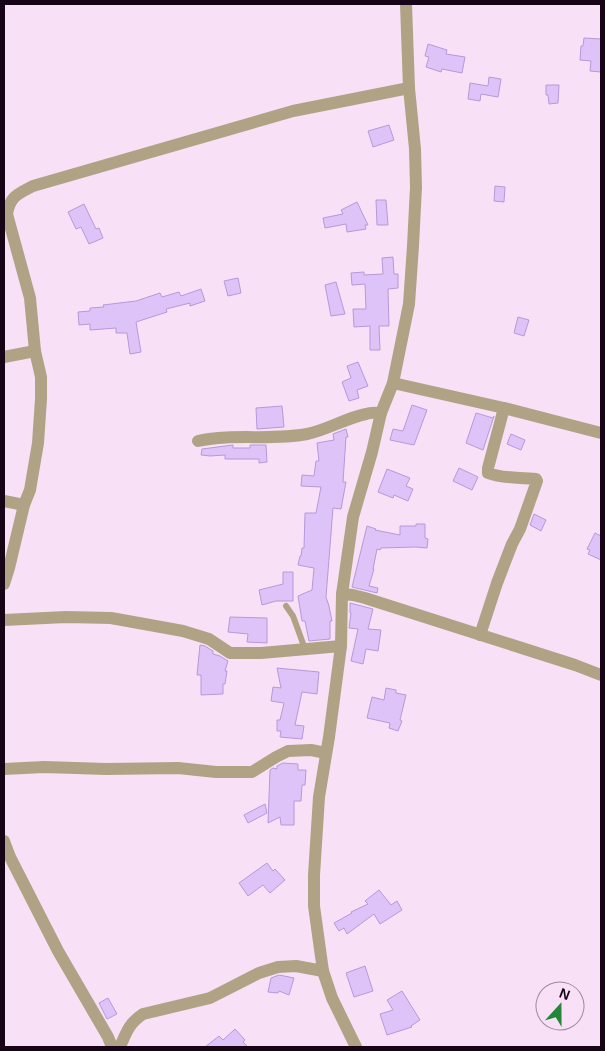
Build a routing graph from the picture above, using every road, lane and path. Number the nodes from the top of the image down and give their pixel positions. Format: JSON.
{"nodes":[{"id":1,"x":406,"y":4,"type":"edge"},
{"id":2,"x":409,"y":88,"type":"junction"},
{"id":3,"x":35,"y":351,"type":"junction"},
{"id":4,"x":4,"y":357,"type":"edge"},
{"id":5,"x":393,"y":382,"type":"junction"},
{"id":6,"x":504,"y":408,"type":"junction"},
{"id":7,"x":381,"y":413,"type":"junction"},
{"id":8,"x":601,"y":433,"type":"edge"},
{"id":9,"x":198,"y":441,"type":"dead end"},
{"id":10,"x":4,"y":501,"type":"edge"},
{"id":11,"x":24,"y":505,"type":"junction"},
{"id":12,"x":4,"y":584,"type":"edge"},
{"id":13,"x":342,"y":594,"type":"junction"},
{"id":14,"x":286,"y":606,"type":"dead end"},
{"id":15,"x":4,"y":620,"type":"edge"},
{"id":16,"x":480,"y":635,"type":"junction"},
{"id":17,"x":341,"y":646,"type":"junction"},
{"id":18,"x":305,"y":649,"type":"junction"},
{"id":19,"x":601,"y":675,"type":"edge"},
{"id":20,"x":326,"y":753,"type":"junction"},
{"id":21,"x":4,"y":769,"type":"edge"},
{"id":22,"x":4,"y":842,"type":"edge"},
{"id":23,"x":7,"y":857,"type":"edge"},
{"id":24,"x":324,"y":971,"type":"junction"},
{"id":25,"x":112,"y":1047,"type":"edge"},
{"id":26,"x":120,"y":1047,"type":"edge"},
{"id":27,"x":356,"y":1047,"type":"edge"}],
"edges":[{"from":1,"to":2,"type":"street"},
{"from":2,"to":3,"type":"street"},
{"from":2,"to":5,"type":"street"},
{"from":3,"to":4,"type":"street"},
{"from":3,"to":11,"type":"street"},
{"from":5,"to":6,"type":"street"},
{"from":5,"to":7,"type":"street"},
{"from":6,"to":8,"type":"street"},
{"from":6,"to":16,"type":"street"},
{"from":7,"to":9,"type":"street"},
{"from":7,"to":13,"type":"street"},
{"from":10,"to":11,"type":"street"},
{"from":11,"to":12,"type":"street"},
{"from":13,"to":16,"type":"street"},
{"from":13,"to":17,"type":"street"},
{"from":14,"to":18,"type":"lane"},
{"from":15,"to":18,"type":"street"},
{"from":16,"to":19,"type":"street"},
{"from":17,"to":18,"type":"street"},
{"from":17,"to":20,"type":"street"},
{"from":20,"to":21,"type":"street"},
{"from":20,"to":24,"type":"street"},
{"from":22,"to":23,"type":"street"},
{"from":23,"to":25,"type":"street"},
{"from":24,"to":26,"type":"street"},
{"from":24,"to":27,"type":"street"}]}
